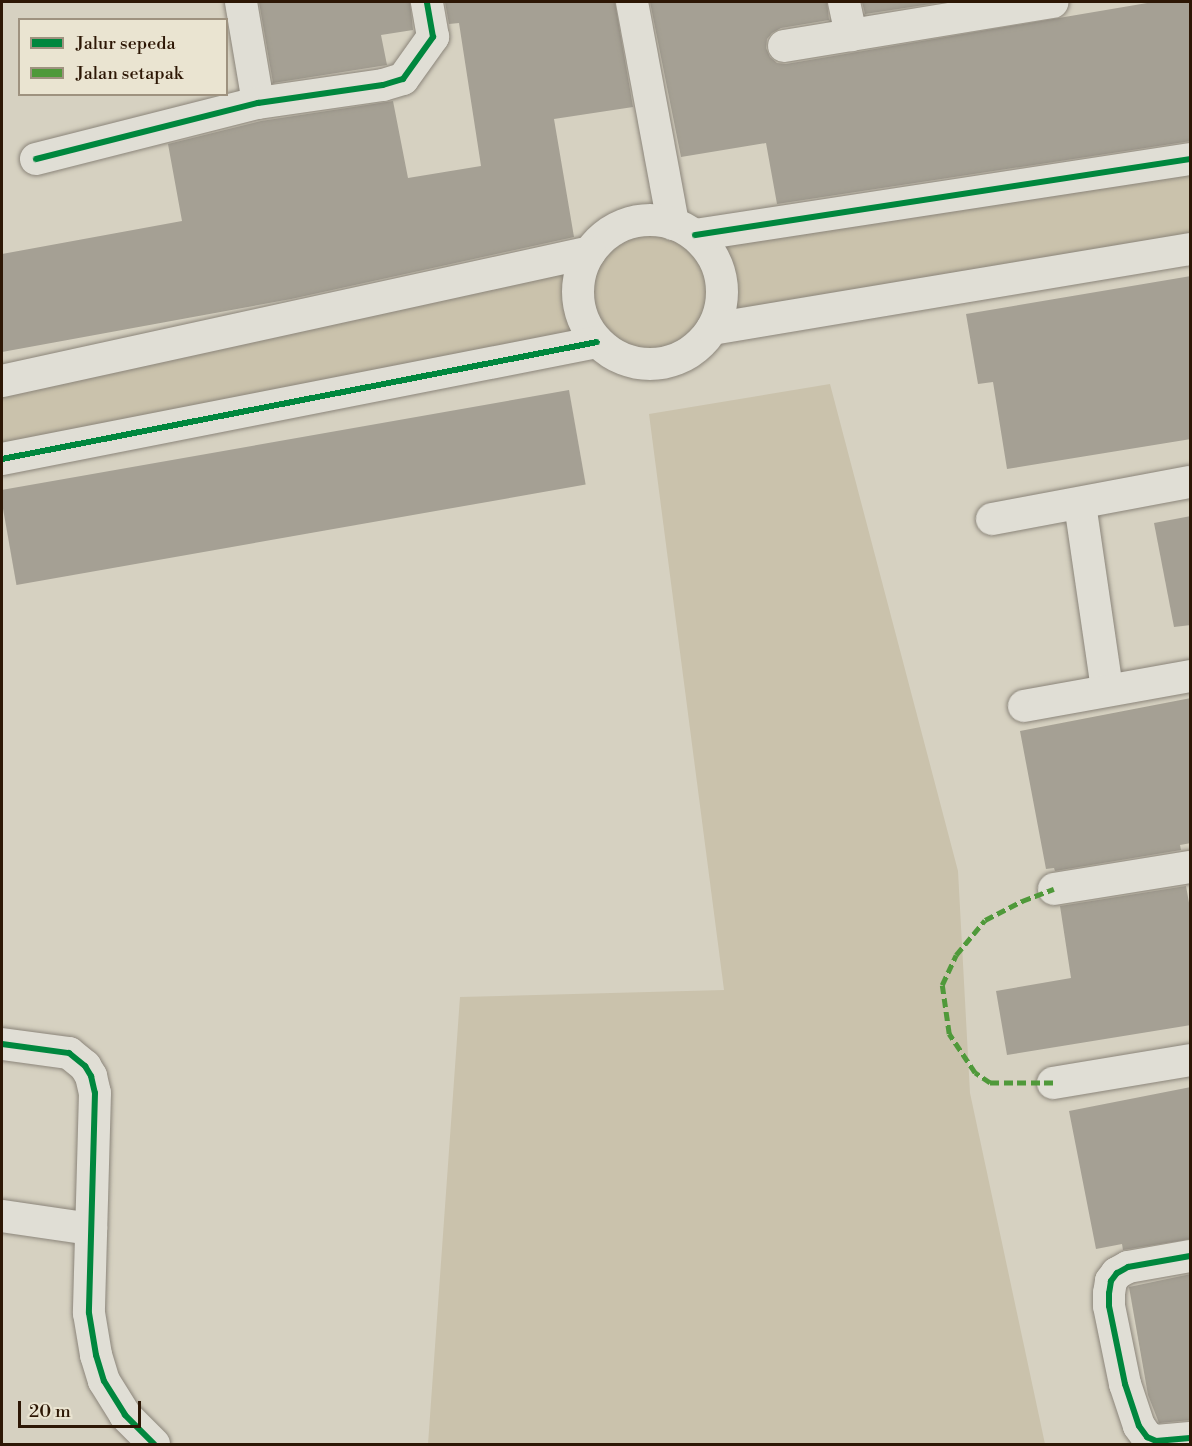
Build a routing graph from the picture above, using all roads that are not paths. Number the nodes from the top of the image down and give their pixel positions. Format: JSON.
{"nodes":[{"id":1,"x":242,"y":2,"type":"edge"},
{"id":2,"x":427,"y":2,"type":"edge"},
{"id":3,"x":632,"y":2,"type":"edge"},
{"id":4,"x":844,"y":2,"type":"edge"},
{"id":5,"x":1052,"y":2,"type":"edge"},
{"id":6,"x":851,"y":35,"type":"junction"},
{"id":7,"x":784,"y":46,"type":"dead end"},
{"id":8,"x":258,"y":104,"type":"junction"},
{"id":9,"x":36,"y":159,"type":"dead end"},
{"id":10,"x":1191,"y":159,"type":"edge"},
{"id":11,"x":684,"y":230,"type":"junction"},
{"id":12,"x":1191,"y":249,"type":"edge"},
{"id":13,"x":590,"y":252,"type":"junction"},
{"id":14,"x":712,"y":329,"type":"junction"},
{"id":15,"x":597,"y":342,"type":"junction"},
{"id":16,"x":2,"y":381,"type":"edge"},
{"id":17,"x":2,"y":459,"type":"edge"},
{"id":18,"x":1191,"y":482,"type":"edge"},
{"id":19,"x":1080,"y":504,"type":"junction"},
{"id":20,"x":992,"y":519,"type":"dead end"},
{"id":21,"x":1191,"y":676,"type":"edge"},
{"id":22,"x":1107,"y":689,"type":"junction"},
{"id":23,"x":1024,"y":706,"type":"dead end"},
{"id":24,"x":1191,"y":867,"type":"edge"},
{"id":25,"x":1054,"y":889,"type":"dead end"},
{"id":26,"x":2,"y":1044,"type":"edge"},
{"id":27,"x":1191,"y":1060,"type":"edge"},
{"id":28,"x":1053,"y":1083,"type":"dead end"},
{"id":29,"x":2,"y":1216,"type":"edge"},
{"id":30,"x":91,"y":1229,"type":"junction"},
{"id":31,"x":1191,"y":1256,"type":"edge"},
{"id":32,"x":1191,"y":1438,"type":"edge"},
{"id":33,"x":154,"y":1444,"type":"edge"}],
"edges":[{"from":1,"to":8,"type":"street"},
{"from":2,"to":8,"type":"street"},
{"from":3,"to":11,"type":"street"},
{"from":4,"to":6,"type":"street"},
{"from":5,"to":6,"type":"street"},
{"from":6,"to":7,"type":"street"},
{"from":8,"to":9,"type":"street"},
{"from":10,"to":11,"type":"street"},
{"from":11,"to":13,"type":"street"},
{"from":11,"to":14,"type":"street"},
{"from":12,"to":14,"type":"street"},
{"from":13,"to":15,"type":"street"},
{"from":13,"to":16,"type":"street"},
{"from":14,"to":15,"type":"street"},
{"from":15,"to":17,"type":"street"},
{"from":18,"to":19,"type":"street"},
{"from":19,"to":20,"type":"street"},
{"from":19,"to":22,"type":"street"},
{"from":21,"to":22,"type":"street"},
{"from":22,"to":23,"type":"street"},
{"from":24,"to":25,"type":"street"},
{"from":26,"to":30,"type":"street"},
{"from":27,"to":28,"type":"street"},
{"from":29,"to":30,"type":"street"},
{"from":30,"to":33,"type":"street"},
{"from":31,"to":32,"type":"street"}]}
